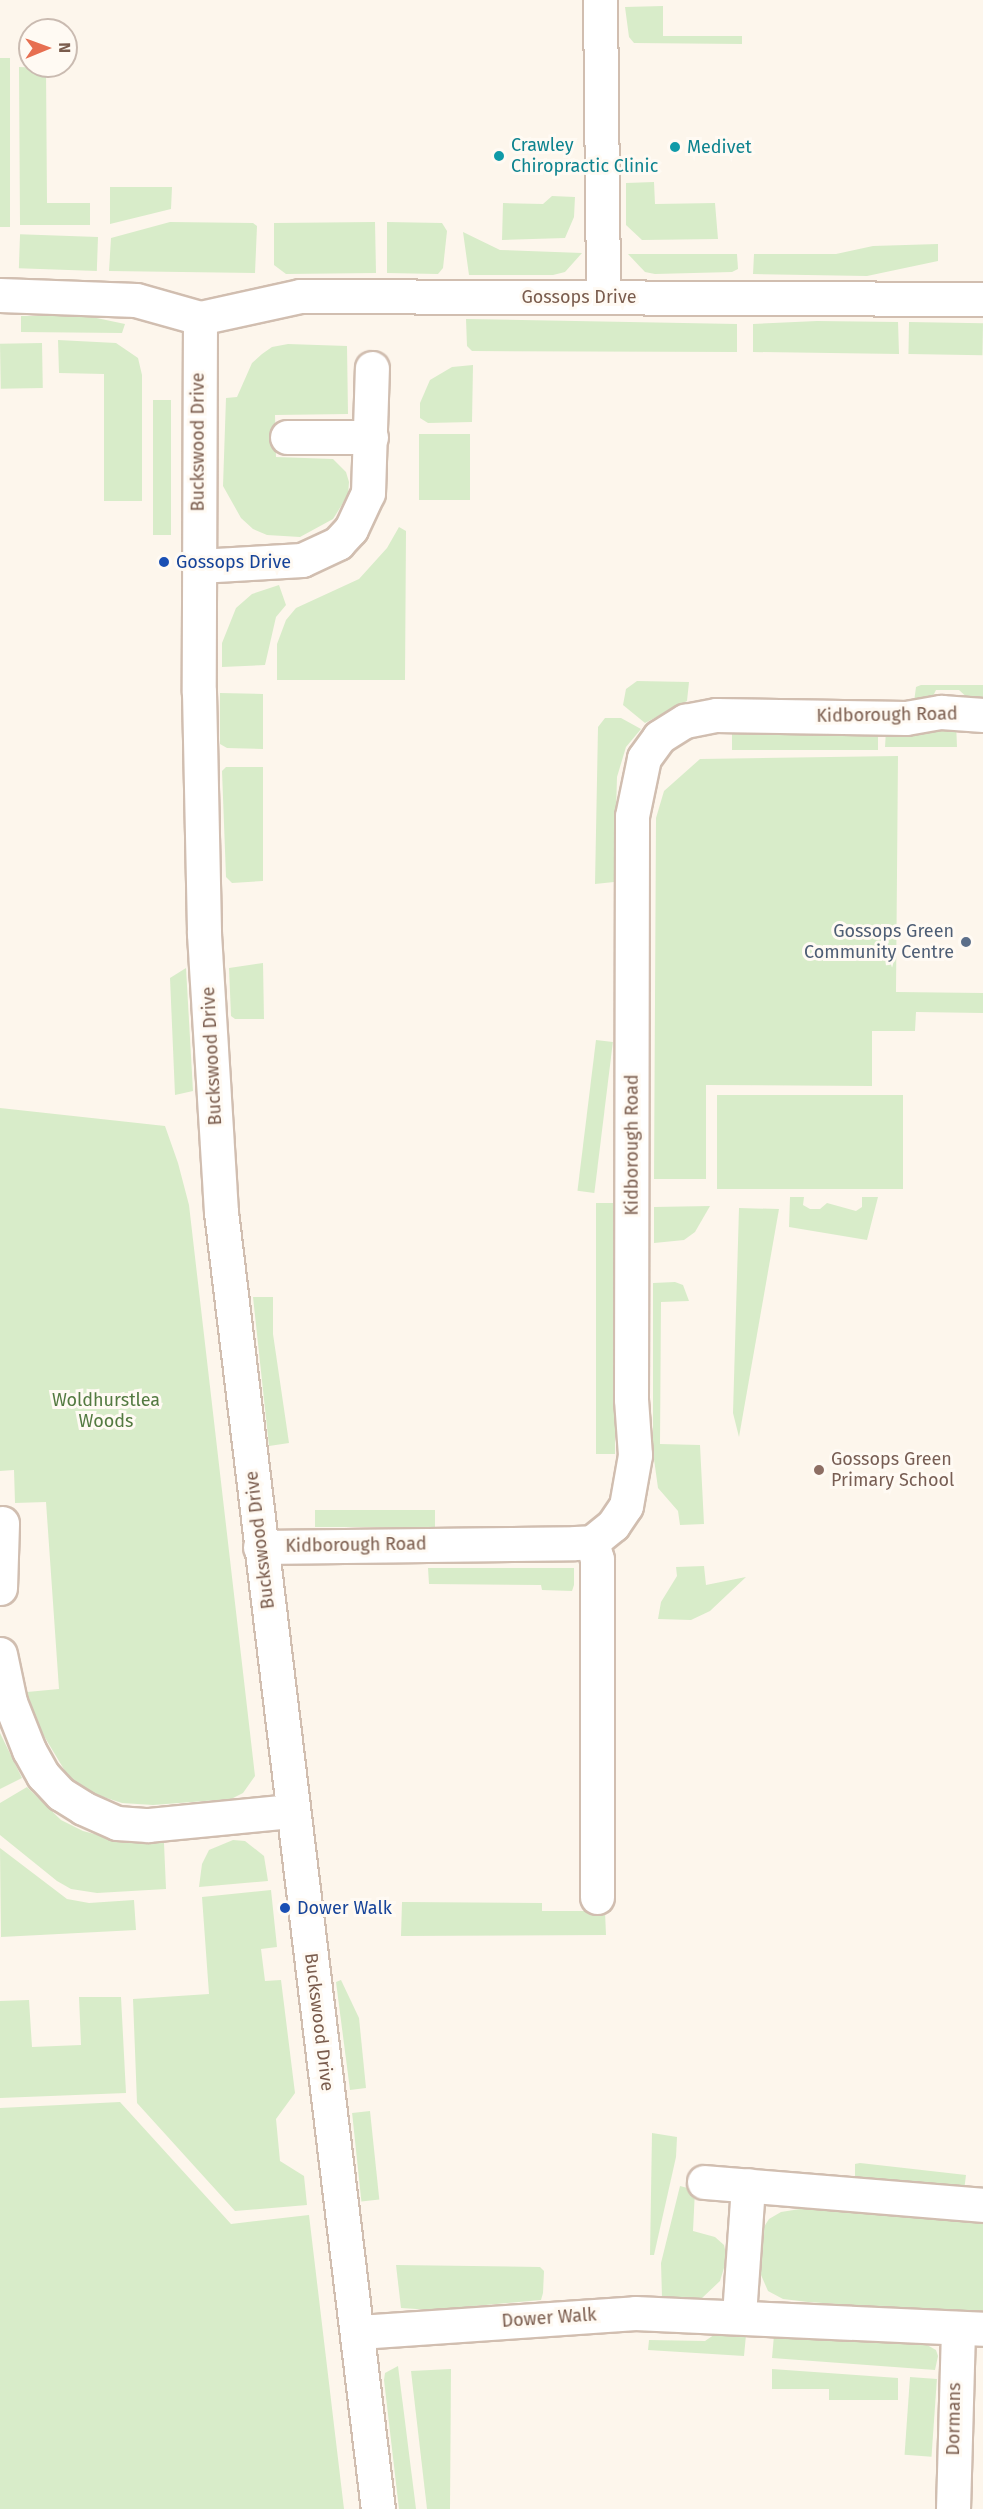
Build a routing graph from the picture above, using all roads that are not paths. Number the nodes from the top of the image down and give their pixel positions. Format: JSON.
{"nodes":[{"id":1,"x":600,"y":0,"type":"edge"},
{"id":2,"x":0,"y":296,"type":"edge"},
{"id":3,"x":603,"y":297,"type":"junction"},
{"id":4,"x":983,"y":299,"type":"edge"},
{"id":5,"x":200,"y":318,"type":"junction"},
{"id":6,"x":372,"y":368,"type":"dead end"},
{"id":7,"x":287,"y":437,"type":"dead end"},
{"id":8,"x":372,"y":437,"type":"junction"},
{"id":9,"x":199,"y":566,"type":"junction"},
{"id":10,"x":983,"y":715,"type":"edge"},
{"id":11,"x":2,"y":1523,"type":"dead end"},
{"id":12,"x":592,"y":1542,"type":"junction"},
{"id":13,"x":260,"y":1547,"type":"junction"},
{"id":14,"x":0,"y":1588,"type":"edge"},
{"id":15,"x":0,"y":1654,"type":"edge"},
{"id":16,"x":292,"y":1811,"type":"junction"},
{"id":17,"x":597,"y":1897,"type":"dead end"},
{"id":18,"x":704,"y":2182,"type":"dead end"},
{"id":19,"x":748,"y":2185,"type":"junction"},
{"id":20,"x":983,"y":2205,"type":"edge"},
{"id":21,"x":739,"y":2316,"type":"junction"},
{"id":22,"x":970,"y":2329,"type":"edge"},
{"id":23,"x":359,"y":2332,"type":"junction"},
{"id":24,"x":378,"y":2509,"type":"edge"},
{"id":25,"x":953,"y":2509,"type":"edge"}],
"edges":[{"from":1,"to":3,"type":"street"},
{"from":2,"to":5,"type":"street","name":"Gossops Drive"},
{"from":3,"to":4,"type":"street","name":"Gossops Drive"},
{"from":3,"to":5,"type":"street","name":"Gossops Drive"},
{"from":5,"to":9,"type":"street","name":"Buckswood Drive"},
{"from":6,"to":8,"type":"street"},
{"from":7,"to":8,"type":"street"},
{"from":8,"to":9,"type":"street"},
{"from":9,"to":13,"type":"street","name":"Buckswood Drive"},
{"from":10,"to":12,"type":"street","name":"Kidborough Road"},
{"from":11,"to":14,"type":"street"},
{"from":12,"to":13,"type":"street","name":"Kidborough Road"},
{"from":12,"to":17,"type":"street"},
{"from":13,"to":16,"type":"street","name":"Buckswood Drive"},
{"from":15,"to":16,"type":"street"},
{"from":16,"to":23,"type":"street","name":"Buckswood Drive"},
{"from":18,"to":19,"type":"street"},
{"from":19,"to":20,"type":"street"},
{"from":19,"to":21,"type":"street"},
{"from":21,"to":22,"type":"street","name":"Dower Walk"},
{"from":21,"to":23,"type":"street","name":"Dower Walk"},
{"from":22,"to":25,"type":"street","name":"Dormans"},
{"from":23,"to":24,"type":"street","name":"Buckswood Drive"}]}
